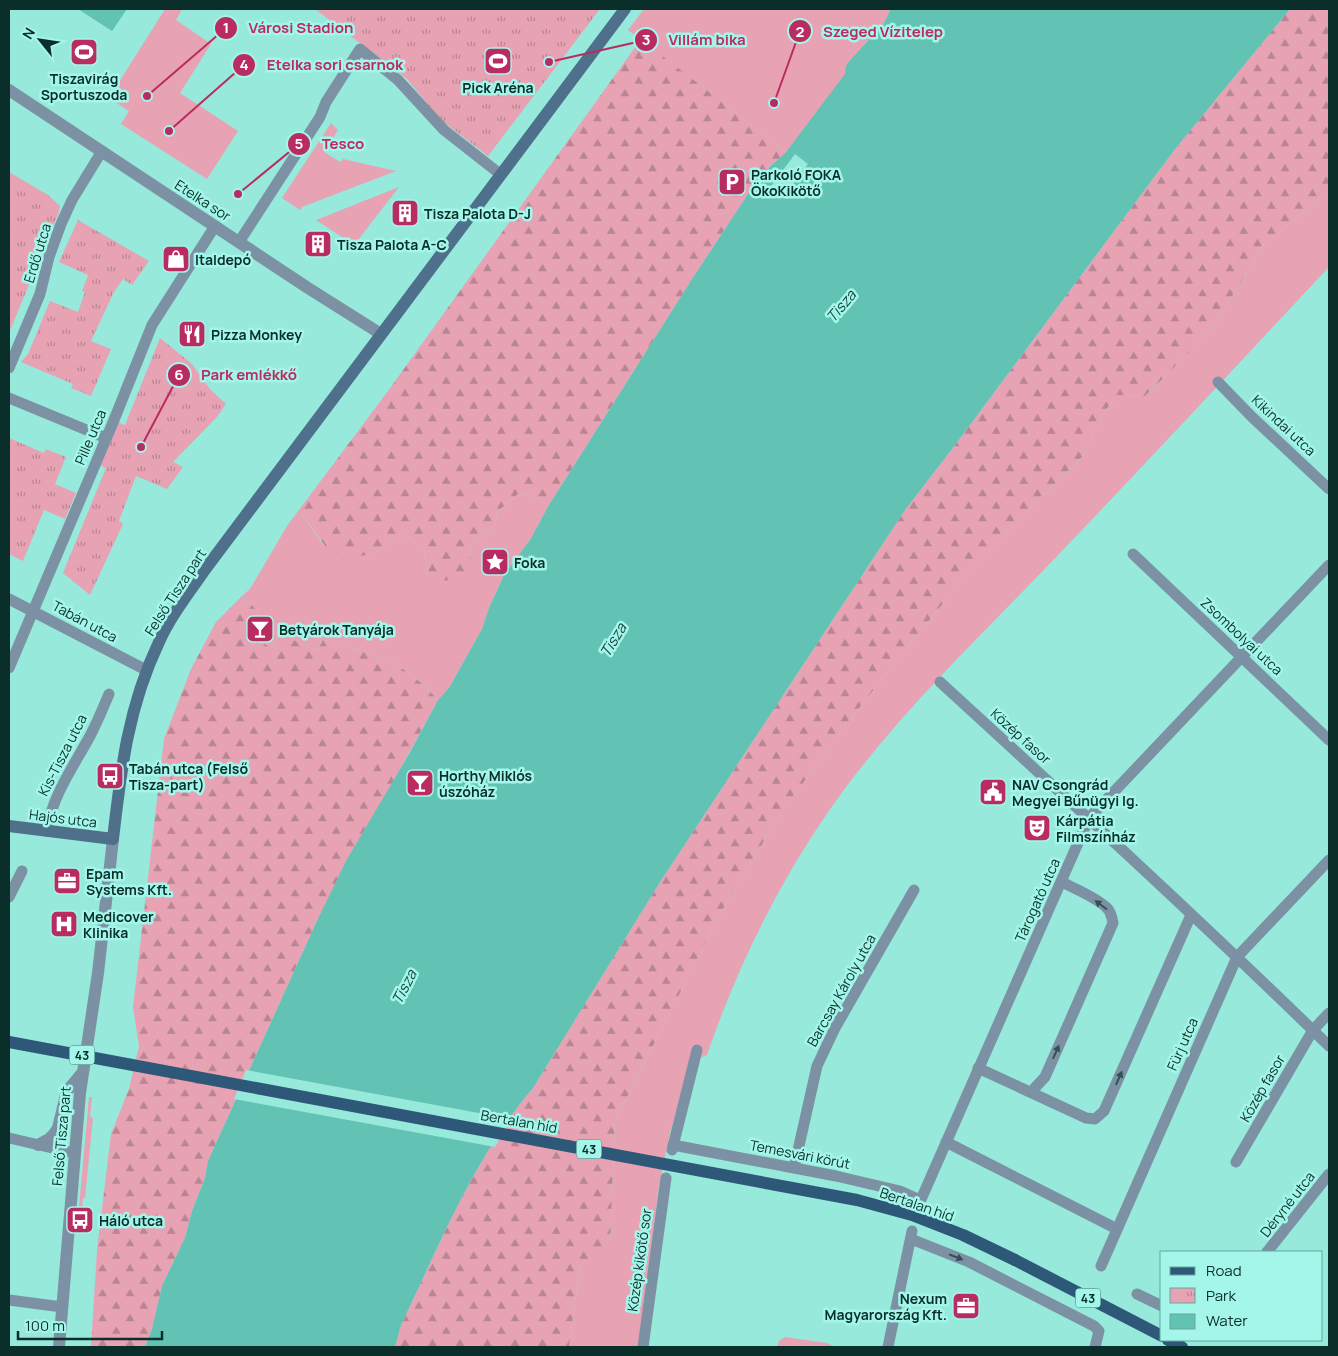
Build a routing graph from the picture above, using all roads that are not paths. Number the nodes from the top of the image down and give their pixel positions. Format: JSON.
{"nodes":[{"id":1,"x":625,"y":9,"type":"edge"},
{"id":2,"x":9,"y":90,"type":"edge"},
{"id":3,"x":102,"y":151,"type":"junction"},
{"id":4,"x":500,"y":174,"type":"junction"},
{"id":5,"x":214,"y":226,"type":"junction"},
{"id":6,"x":239,"y":242,"type":"junction"},
{"id":7,"x":381,"y":334,"type":"junction"},
{"id":8,"x":9,"y":368,"type":"edge"},
{"id":9,"x":1218,"y":382,"type":"dead end"},
{"id":10,"x":9,"y":398,"type":"edge"},
{"id":11,"x":106,"y":438,"type":"junction"},
{"id":12,"x":1329,"y":489,"type":"edge"},
{"id":13,"x":1133,"y":554,"type":"dead end"},
{"id":14,"x":1329,"y":565,"type":"edge"},
{"id":15,"x":9,"y":599,"type":"edge"},
{"id":16,"x":33,"y":611,"type":"junction"},
{"id":17,"x":1242,"y":656,"type":"junction"},
{"id":18,"x":9,"y":668,"type":"edge"},
{"id":19,"x":146,"y":670,"type":"junction"},
{"id":20,"x":940,"y":682,"type":"dead end"},
{"id":21,"x":109,"y":694,"type":"dead end"},
{"id":22,"x":1329,"y":740,"type":"edge"},
{"id":23,"x":1089,"y":818,"type":"junction"},
{"id":24,"x":9,"y":826,"type":"edge"},
{"id":25,"x":46,"y":831,"type":"junction"},
{"id":26,"x":113,"y":839,"type":"junction"},
{"id":27,"x":1329,"y":860,"type":"edge"},
{"id":28,"x":22,"y":871,"type":"dead end"},
{"id":29,"x":1062,"y":882,"type":"junction"},
{"id":30,"x":914,"y":890,"type":"dead end"},
{"id":31,"x":9,"y":897,"type":"edge"},
{"id":32,"x":1191,"y":915,"type":"junction"},
{"id":33,"x":1237,"y":956,"type":"junction"},
{"id":34,"x":1329,"y":1013,"type":"edge"},
{"id":35,"x":1313,"y":1030,"type":"junction"},
{"id":36,"x":9,"y":1042,"type":"edge"},
{"id":37,"x":1329,"y":1046,"type":"edge"},
{"id":38,"x":697,"y":1050,"type":"dead end"},
{"id":39,"x":978,"y":1068,"type":"junction"},
{"id":40,"x":83,"y":1072,"type":"junction"},
{"id":41,"x":1031,"y":1092,"type":"junction"},
{"id":42,"x":9,"y":1138,"type":"edge"},
{"id":43,"x":946,"y":1142,"type":"junction"},
{"id":44,"x":38,"y":1145,"type":"junction"},
{"id":45,"x":74,"y":1153,"type":"junction"},
{"id":46,"x":1236,"y":1162,"type":"dead end"},
{"id":47,"x":794,"y":1168,"type":"junction"},
{"id":48,"x":1329,"y":1174,"type":"edge"},
{"id":49,"x":666,"y":1178,"type":"dead end"},
{"id":50,"x":919,"y":1202,"type":"joint"},
{"id":51,"x":1117,"y":1229,"type":"junction"},
{"id":52,"x":1268,"y":1251,"type":"edge"},
{"id":53,"x":1101,"y":1266,"type":"dead end"},
{"id":54,"x":1137,"y":1294,"type":"dead end"},
{"id":55,"x":9,"y":1300,"type":"edge"},
{"id":56,"x":1160,"y":1305,"type":"edge"},
{"id":57,"x":62,"y":1307,"type":"junction"},
{"id":58,"x":1160,"y":1335,"type":"edge"},
{"id":59,"x":1170,"y":1341,"type":"edge"},
{"id":60,"x":59,"y":1347,"type":"edge"},
{"id":61,"x":642,"y":1347,"type":"edge"},
{"id":62,"x":888,"y":1347,"type":"edge"},
{"id":63,"x":1095,"y":1347,"type":"edge"},
{"id":64,"x":1182,"y":1347,"type":"edge"}],
"edges":[{"from":1,"to":4,"type":"main road","name":"Felső Tisza part"},
{"from":2,"to":3,"type":"street","name":"Etelka sor"},
{"from":3,"to":5,"type":"street","name":"Etelka sor"},
{"from":3,"to":8,"type":"street","name":"Erdő utca"},
{"from":4,"to":6,"type":"street"},
{"from":4,"to":7,"type":"main road","name":"Felső Tisza part"},
{"from":5,"to":6,"type":"street","name":"Etelka sor"},
{"from":5,"to":11,"type":"street","name":"Pille utca"},
{"from":6,"to":7,"type":"street","name":"Etelka sor"},
{"from":7,"to":19,"type":"main road","name":"Felső Tisza part"},
{"from":9,"to":12,"type":"street","name":"Kikindai utca"},
{"from":10,"to":11,"type":"street"},
{"from":11,"to":16,"type":"street","name":"Pille utca"},
{"from":13,"to":17,"type":"street","name":"Zsombolyai utca"},
{"from":14,"to":17,"type":"street","name":"Tárogató utca"},
{"from":15,"to":16,"type":"street","name":"Tabán utca"},
{"from":16,"to":18,"type":"street","name":"Pille utca"},
{"from":16,"to":19,"type":"street","name":"Tabán utca"},
{"from":17,"to":22,"type":"street","name":"Zsombolyai utca"},
{"from":17,"to":23,"type":"street","name":"Tárogató utca"},
{"from":19,"to":26,"type":"main road","name":"Felső Tisza part"},
{"from":20,"to":23,"type":"street","name":"Közép fasor"},
{"from":21,"to":25,"type":"street","name":"Kis-Tisza utca"},
{"from":23,"to":29,"type":"street","name":"Tárogató utca"},
{"from":23,"to":32,"type":"street","name":"Közép fasor"},
{"from":24,"to":25,"type":"main road","name":"Hajós utca"},
{"from":25,"to":26,"type":"main road","name":"Hajós utca"},
{"from":26,"to":40,"type":"street","name":"Felső Tisza part"},
{"from":27,"to":33,"type":"street","name":"Fürj utca"},
{"from":28,"to":31,"type":"street"},
{"from":29,"to":39,"type":"street","name":"Tárogató utca"},
{"from":41,"to":29,"type":"street","one_way":true},
{"from":30,"to":47,"type":"street","name":"Barcsay Károly utca"},
{"from":32,"to":33,"type":"street","name":"Közép fasor"},
{"from":41,"to":32,"type":"street","one_way":true},
{"from":33,"to":35,"type":"street","name":"Közép fasor"},
{"from":33,"to":51,"type":"street","name":"Fürj utca"},
{"from":34,"to":35,"type":"street"},
{"from":35,"to":37,"type":"street","name":"Közép fasor"},
{"from":35,"to":46,"type":"street","name":"Közép fasor"},
{"from":36,"to":58,"type":"main road","name":"Bertalan híd","number":"43","bridge":true},
{"from":38,"to":47,"type":"street","name":"Temesvári körút"},
{"from":39,"to":41,"type":"street"},
{"from":39,"to":43,"type":"street","name":"Tárogató utca"},
{"from":40,"to":44,"type":"street"},
{"from":40,"to":45,"type":"street","name":"Felső Tisza part"},
{"from":42,"to":44,"type":"street"},
{"from":43,"to":50,"type":"street","name":"Tárogató utca"},
{"from":43,"to":51,"type":"street"},
{"from":44,"to":45,"type":"street"},
{"from":45,"to":57,"type":"street","name":"Felső Tisza part"},
{"from":47,"to":50,"type":"street","name":"Temesvári körút"},
{"from":48,"to":52,"type":"street","name":"Déryné utca"},
{"from":49,"to":61,"type":"street","name":"Közép kikötő sor"},
{"from":51,"to":53,"type":"street","name":"Fürj utca"},
{"from":54,"to":56,"type":"street"},
{"from":55,"to":57,"type":"street"},
{"from":57,"to":60,"type":"street","name":"Felső Tisza part"},
{"from":59,"to":64,"type":"main road"},
{"from":62,"to":63,"type":"street","one_way":true}]}
